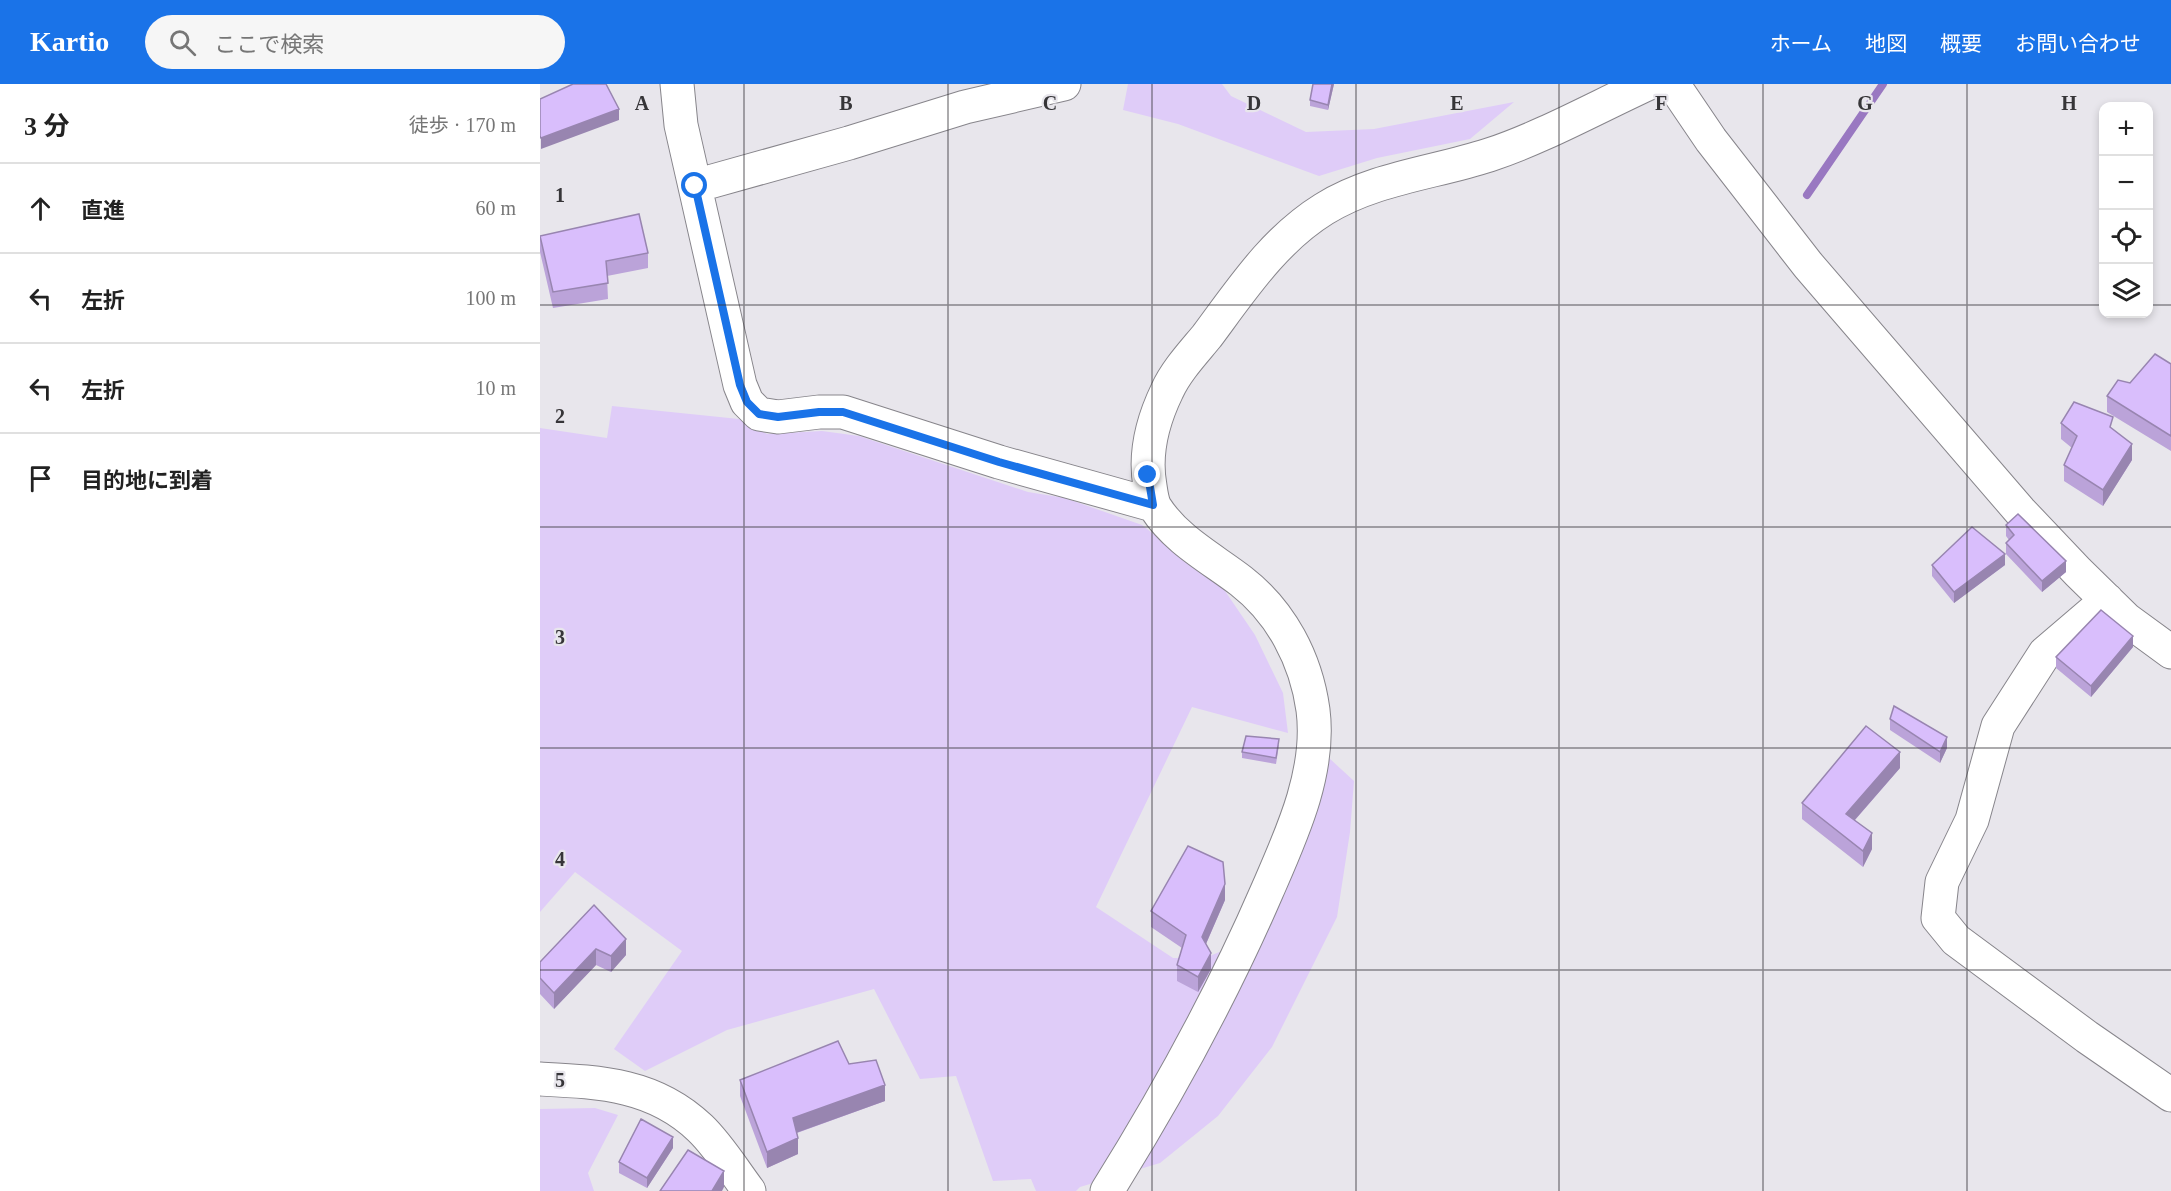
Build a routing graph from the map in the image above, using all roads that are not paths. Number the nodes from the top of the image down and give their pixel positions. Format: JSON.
{"nodes":[{"id":1,"x":677,"y":84,"type":"edge"},
{"id":2,"x":1064,"y":84,"type":"edge"},
{"id":3,"x":1647,"y":84,"type":"edge"},
{"id":4,"x":1673,"y":84,"type":"edge"},
{"id":5,"x":695,"y":186,"type":"junction"},
{"id":6,"x":1153,"y":505,"type":"junction"},
{"id":7,"x":2106,"y":600,"type":"junction"},
{"id":8,"x":2171,"y":652,"type":"edge"},
{"id":9,"x":540,"y":1079,"type":"edge"},
{"id":10,"x":2171,"y":1095,"type":"edge"},
{"id":11,"x":749,"y":1191,"type":"edge"},
{"id":12,"x":1107,"y":1191,"type":"edge"}],
"edges":[{"from":1,"to":5,"type":"street"},
{"from":2,"to":5,"type":"street"},
{"from":3,"to":6,"type":"street"},
{"from":4,"to":7,"type":"street"},
{"from":5,"to":6,"type":"street"},
{"from":6,"to":12,"type":"street"},
{"from":7,"to":8,"type":"street"},
{"from":7,"to":10,"type":"street"},
{"from":9,"to":11,"type":"street"}]}
